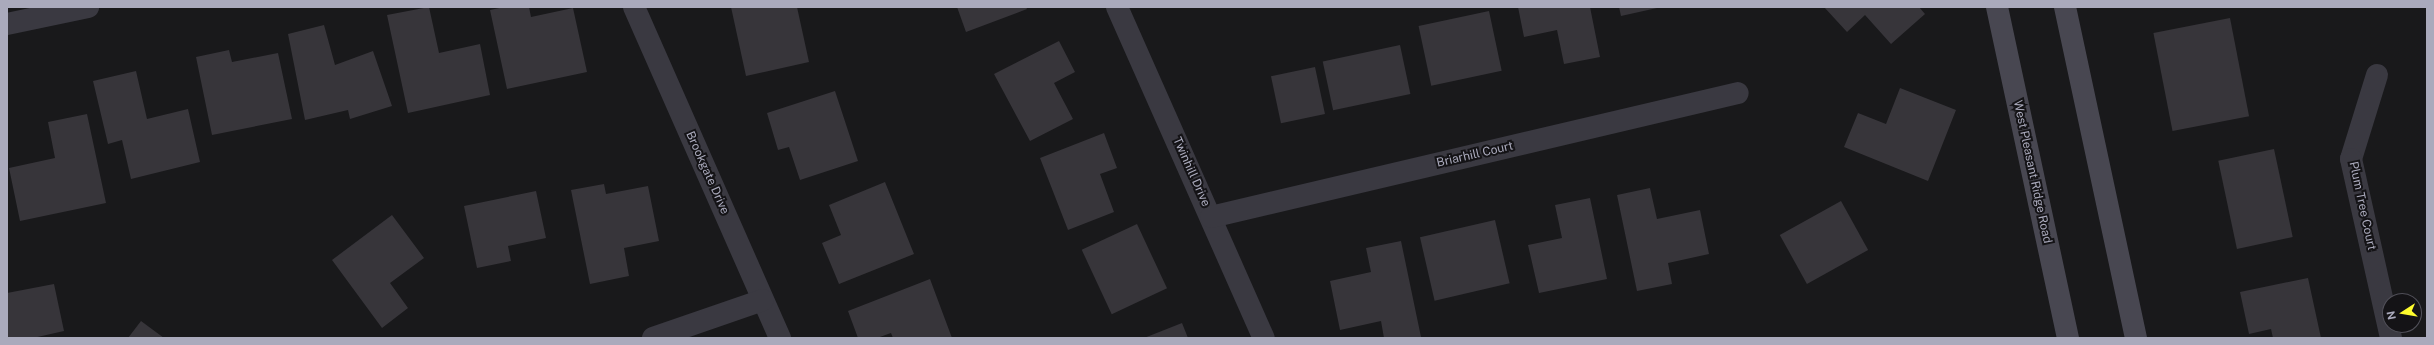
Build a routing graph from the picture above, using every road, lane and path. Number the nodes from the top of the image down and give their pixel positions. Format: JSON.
{"nodes":[{"id":1,"x":88,"y":7,"type":"edge"},
{"id":2,"x":634,"y":7,"type":"edge"},
{"id":3,"x":1117,"y":7,"type":"edge"},
{"id":4,"x":1997,"y":7,"type":"edge"},
{"id":5,"x":2065,"y":7,"type":"edge"},
{"id":6,"x":7,"y":24,"type":"edge"},
{"id":7,"x":2377,"y":76,"type":"dead end"},
{"id":8,"x":1738,"y":93,"type":"dead end"},
{"id":9,"x":1211,"y":217,"type":"junction"},
{"id":10,"x":763,"y":300,"type":"junction"},
{"id":11,"x":652,"y":338,"type":"edge"},
{"id":12,"x":780,"y":338,"type":"edge"},
{"id":13,"x":1264,"y":338,"type":"edge"},
{"id":14,"x":2068,"y":338,"type":"edge"},
{"id":15,"x":2136,"y":338,"type":"edge"},
{"id":16,"x":2391,"y":338,"type":"edge"}],
"edges":[{"from":1,"to":6,"type":"street"},
{"from":2,"to":10,"type":"street","name":"Brookgate Drive"},
{"from":3,"to":9,"type":"street","name":"Twinhill Drive"},
{"from":4,"to":14,"type":"street","name":"West Pleasant Ridge Road"},
{"from":5,"to":15,"type":"street"},
{"from":7,"to":16,"type":"street","name":"Plum Tree Court"},
{"from":8,"to":9,"type":"street","name":"Briarhill Court"},
{"from":9,"to":13,"type":"street","name":"Twinhill Drive"},
{"from":10,"to":11,"type":"street"},
{"from":10,"to":12,"type":"street","name":"Brookgate Drive"}]}
